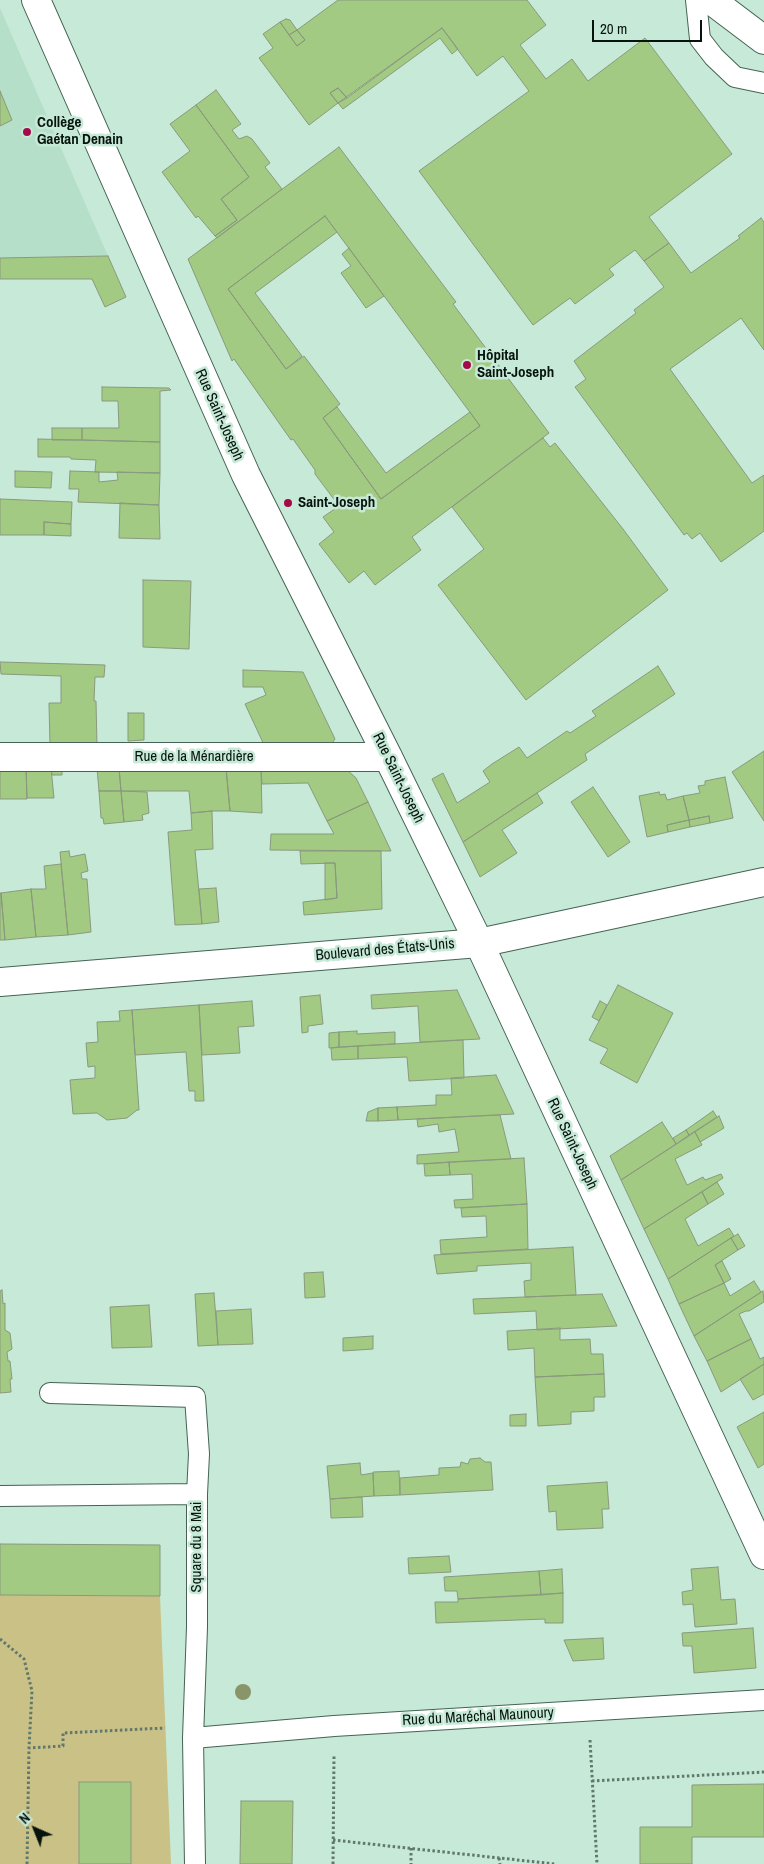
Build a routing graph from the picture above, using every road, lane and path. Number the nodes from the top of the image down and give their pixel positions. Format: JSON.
{"nodes":[{"id":1,"x":36,"y":0,"type":"edge"},
{"id":2,"x":696,"y":0,"type":"edge"},
{"id":3,"x":711,"y":0,"type":"edge"},
{"id":4,"x":764,"y":40,"type":"edge"},
{"id":5,"x":764,"y":82,"type":"edge"},
{"id":6,"x":0,"y":757,"type":"edge"},
{"id":7,"x":388,"y":757,"type":"junction"},
{"id":8,"x":764,"y":882,"type":"edge"},
{"id":9,"x":479,"y":942,"type":"junction"},
{"id":10,"x":0,"y":982,"type":"edge"},
{"id":11,"x":50,"y":1393,"type":"dead end"},
{"id":12,"x":197,"y":1494,"type":"junction"},
{"id":13,"x":0,"y":1496,"type":"edge"},
{"id":14,"x":764,"y":1555,"type":"edge"},
{"id":15,"x":0,"y":1639,"type":"edge"},
{"id":16,"x":764,"y":1700,"type":"edge"},
{"id":17,"x":588,"y":1710,"type":"junction"},
{"id":18,"x":334,"y":1726,"type":"junction"},
{"id":19,"x":193,"y":1732,"type":"junction"},
{"id":20,"x":29,"y":1748,"type":"junction"},
{"id":21,"x":764,"y":1772,"type":"edge"},
{"id":22,"x":592,"y":1781,"type":"junction"},
{"id":23,"x":333,"y":1840,"type":"junction"},
{"id":24,"x":411,"y":1848,"type":"junction"},
{"id":25,"x":499,"y":1858,"type":"junction"},
{"id":26,"x":27,"y":1864,"type":"edge"},
{"id":27,"x":195,"y":1864,"type":"edge"},
{"id":28,"x":333,"y":1864,"type":"edge"},
{"id":29,"x":411,"y":1864,"type":"edge"},
{"id":30,"x":500,"y":1864,"type":"edge"},
{"id":31,"x":555,"y":1864,"type":"edge"},
{"id":32,"x":597,"y":1864,"type":"edge"}],
"edges":[{"from":1,"to":7,"type":"street","name":"Rue Saint-Joseph"},
{"from":2,"to":5,"type":"lane"},
{"from":3,"to":4,"type":"street"},
{"from":6,"to":7,"type":"street","name":"Rue de la Ménardière"},
{"from":7,"to":9,"type":"street","name":"Rue Saint-Joseph"},
{"from":8,"to":9,"type":"street","name":"Boulevard des États-Unis"},
{"from":9,"to":10,"type":"street","name":"Boulevard des États-Unis"},
{"from":9,"to":14,"type":"street","name":"Rue Saint-Joseph"},
{"from":11,"to":12,"type":"lane"},
{"from":12,"to":13,"type":"lane","name":"Square du 8 Mai"},
{"from":12,"to":19,"type":"lane","name":"Square du 8 Mai"},
{"from":15,"to":20,"type":"path"},
{"from":16,"to":17,"type":"lane","name":"Rue du Maréchal Maunoury"},
{"from":17,"to":18,"type":"lane","name":"Rue du Maréchal Maunoury"},
{"from":17,"to":22,"type":"path"},
{"from":18,"to":19,"type":"lane","name":"Rue du Maréchal Maunoury"},
{"from":18,"to":23,"type":"path"},
{"from":19,"to":20,"type":"path"},
{"from":19,"to":27,"type":"lane","name":"Square du 8 Mai"},
{"from":20,"to":26,"type":"path"},
{"from":21,"to":22,"type":"path"},
{"from":22,"to":32,"type":"path"},
{"from":23,"to":24,"type":"path"},
{"from":23,"to":28,"type":"path"},
{"from":24,"to":25,"type":"path"},
{"from":24,"to":29,"type":"path"},
{"from":25,"to":30,"type":"path"},
{"from":25,"to":31,"type":"path"}]}
